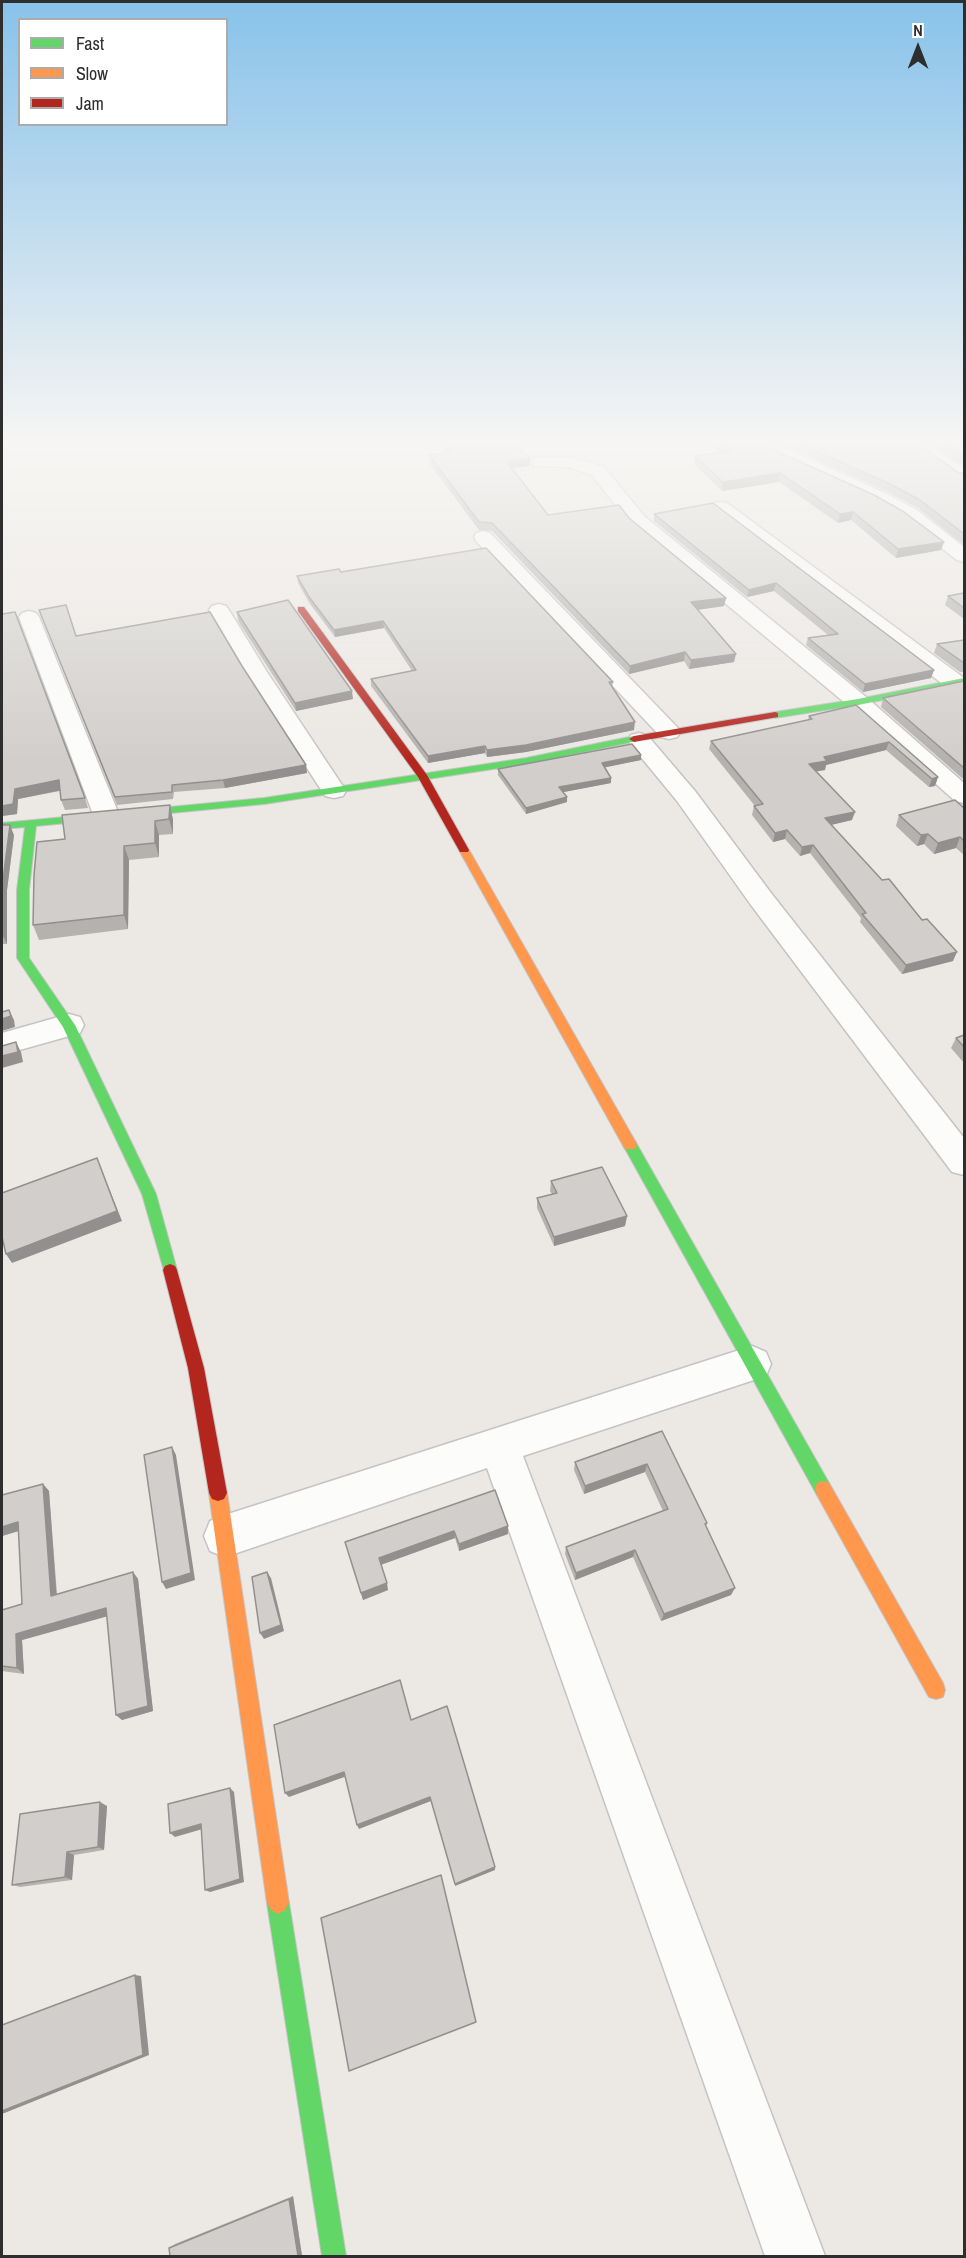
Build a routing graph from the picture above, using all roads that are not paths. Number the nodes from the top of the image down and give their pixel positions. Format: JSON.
{"nodes":[{"id":1,"x":496,"y":550,"type":"edge"},
{"id":2,"x":674,"y":550,"type":"edge"},
{"id":3,"x":780,"y":550,"type":"edge"},
{"id":4,"x":302,"y":609,"type":"dead end"},
{"id":5,"x":219,"y":610,"type":"dead end"},
{"id":6,"x":29,"y":618,"type":"dead end"},
{"id":7,"x":960,"y":682,"type":"edge"},
{"id":8,"x":858,"y":702,"type":"junction"},
{"id":9,"x":669,"y":732,"type":"junction"},
{"id":10,"x":639,"y":740,"type":"junction"},
{"id":11,"x":423,"y":777,"type":"junction"},
{"id":12,"x":334,"y":791,"type":"junction"},
{"id":13,"x":964,"y":796,"type":"edge"},
{"id":14,"x":107,"y":817,"type":"junction"},
{"id":15,"x":31,"y":822,"type":"junction"},
{"id":16,"x":2,"y":825,"type":"edge"},
{"id":17,"x":69,"y":1025,"type":"junction"},
{"id":18,"x":2,"y":1044,"type":"edge"},
{"id":19,"x":964,"y":1162,"type":"edge"},
{"id":20,"x":752,"y":1364,"type":"junction"},
{"id":21,"x":499,"y":1444,"type":"junction"},
{"id":22,"x":225,"y":1536,"type":"junction"},
{"id":23,"x":936,"y":1690,"type":"dead end"},
{"id":24,"x":334,"y":2256,"type":"edge"},
{"id":25,"x":795,"y":2256,"type":"edge"}],
"edges":[{"from":1,"to":9,"type":"street"},
{"from":2,"to":8,"type":"street"},
{"from":3,"to":7,"type":"street"},
{"from":4,"to":11,"type":"street"},
{"from":5,"to":12,"type":"street"},
{"from":6,"to":14,"type":"street"},
{"from":7,"to":8,"type":"street"},
{"from":8,"to":9,"type":"street"},
{"from":8,"to":13,"type":"street"},
{"from":9,"to":10,"type":"street"},
{"from":10,"to":11,"type":"street"},
{"from":10,"to":19,"type":"street"},
{"from":11,"to":12,"type":"street"},
{"from":11,"to":20,"type":"street"},
{"from":12,"to":14,"type":"street"},
{"from":14,"to":15,"type":"street"},
{"from":15,"to":16,"type":"street"},
{"from":15,"to":17,"type":"street"},
{"from":17,"to":18,"type":"street"},
{"from":17,"to":22,"type":"street"},
{"from":20,"to":21,"type":"street"},
{"from":20,"to":23,"type":"street"},
{"from":21,"to":22,"type":"street"},
{"from":21,"to":25,"type":"street"},
{"from":22,"to":24,"type":"street"}]}
